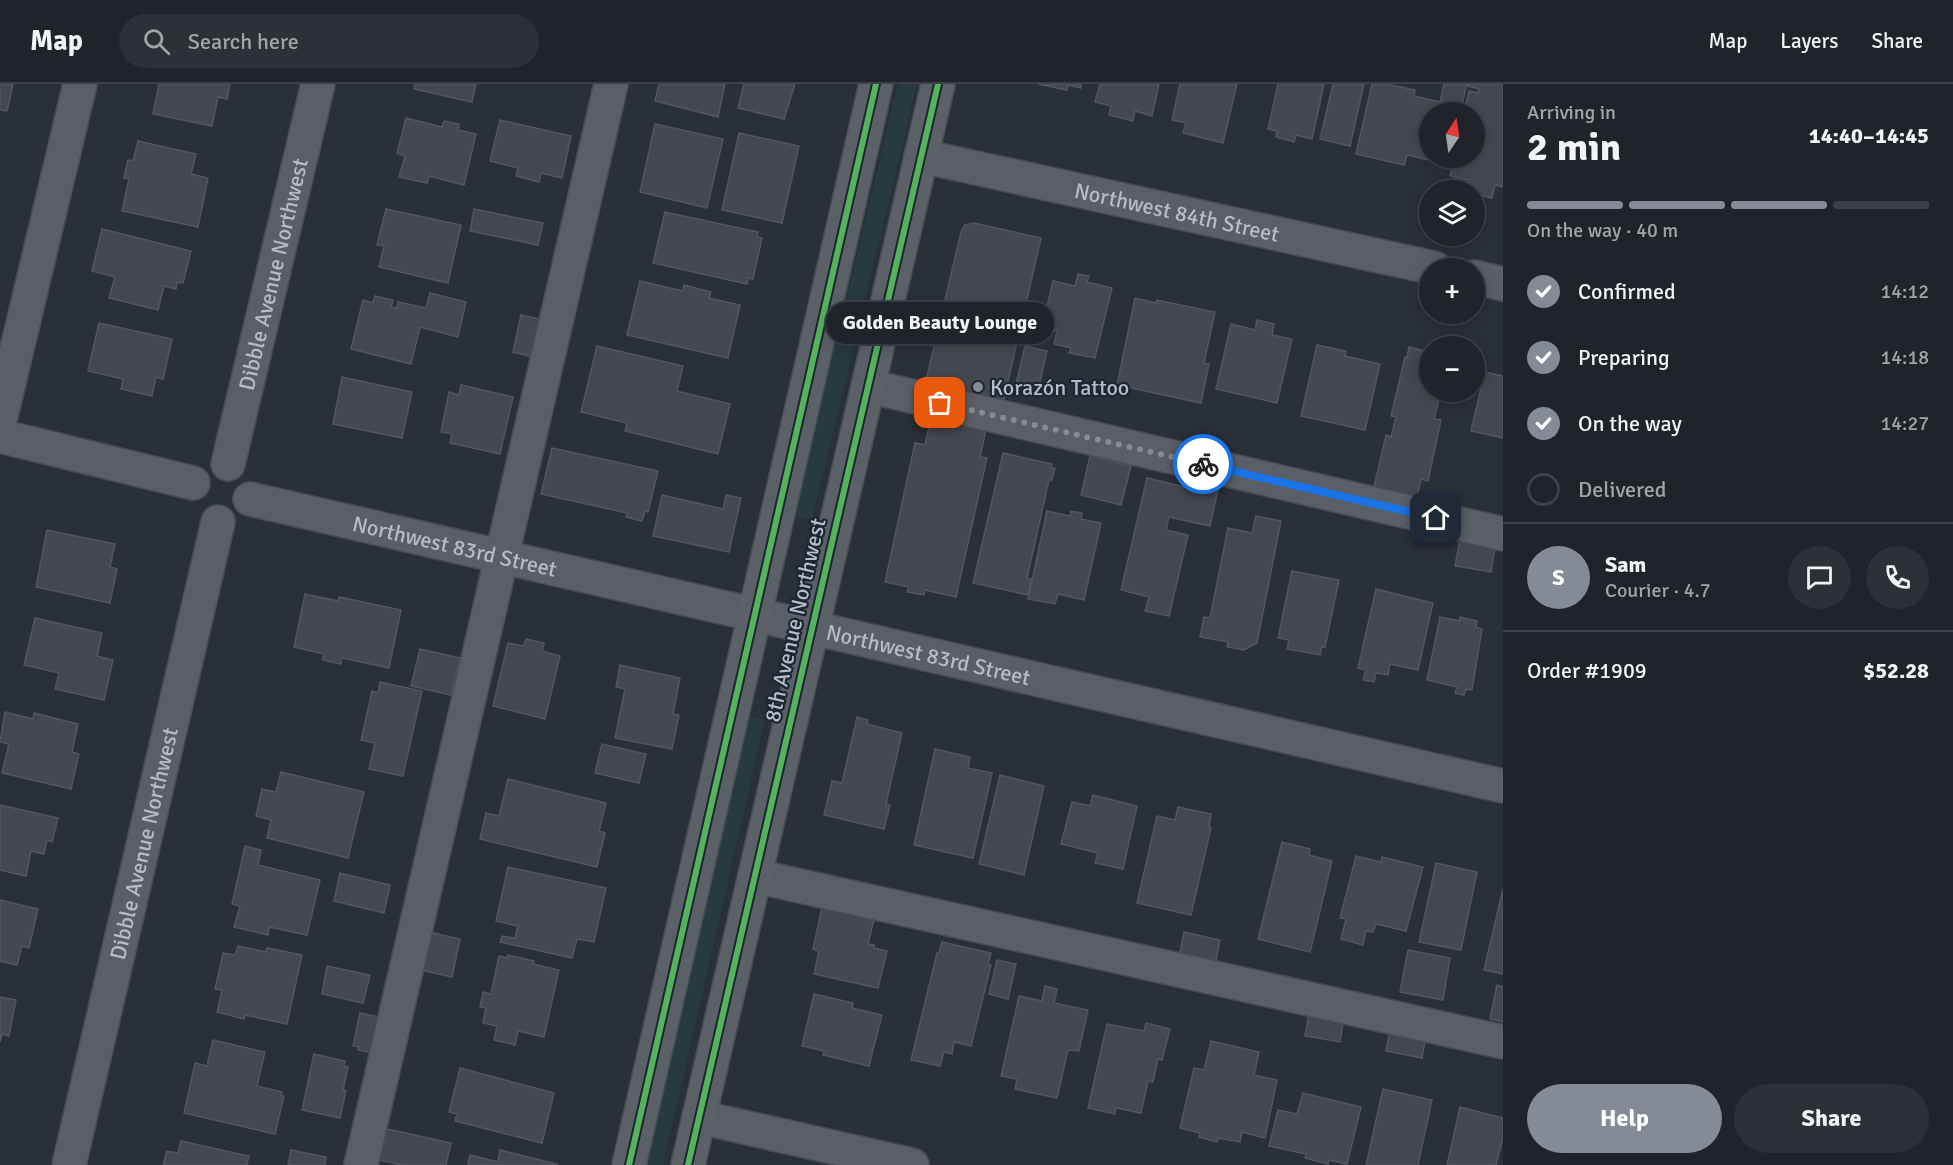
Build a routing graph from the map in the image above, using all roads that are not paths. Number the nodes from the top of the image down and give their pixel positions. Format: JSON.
{"nodes":[{"id":1,"x":80,"y":84,"type":"edge"},
{"id":2,"x":318,"y":84,"type":"edge"},
{"id":3,"x":611,"y":84,"type":"edge"},
{"id":4,"x":876,"y":84,"type":"edge"},
{"id":5,"x":938,"y":84,"type":"edge"},
{"id":6,"x":921,"y":156,"type":"junction"},
{"id":7,"x":1419,"y":265,"type":"edge"},
{"id":8,"x":1485,"y":280,"type":"edge"},
{"id":9,"x":1503,"y":284,"type":"edge"},
{"id":10,"x":868,"y":386,"type":"junction"},
{"id":11,"x":0,"y":420,"type":"edge"},
{"id":12,"x":0,"y":436,"type":"edge"},
{"id":13,"x":228,"y":464,"type":"junction"},
{"id":14,"x":193,"y":483,"type":"junction"},
{"id":15,"x":250,"y":499,"type":"junction"},
{"id":16,"x":218,"y":522,"type":"junction"},
{"id":17,"x":1503,"y":534,"type":"edge"},
{"id":18,"x":503,"y":555,"type":"junction"},
{"id":19,"x":754,"y":615,"type":"junction"},
{"id":20,"x":812,"y":628,"type":"junction"},
{"id":21,"x":1503,"y":786,"type":"edge"},
{"id":22,"x":755,"y":876,"type":"junction"},
{"id":23,"x":1503,"y":1042,"type":"edge"},
{"id":24,"x":699,"y":1117,"type":"junction"},
{"id":25,"x":69,"y":1165,"type":"edge"},
{"id":26,"x":361,"y":1165,"type":"edge"},
{"id":27,"x":629,"y":1165,"type":"edge"},
{"id":28,"x":688,"y":1165,"type":"edge"},
{"id":29,"x":912,"y":1165,"type":"edge"}],
"edges":[{"from":1,"to":11,"type":"street"},
{"from":2,"to":13,"type":"street","name":"Dibble Avenue Northwest"},
{"from":3,"to":18,"type":"street"},
{"from":4,"to":19,"type":"main road","name":"8th Avenue Northwest"},
{"from":5,"to":6,"type":"main road","name":"8th Avenue Northwest"},
{"from":6,"to":7,"type":"street","name":"Northwest 84th Street"},
{"from":6,"to":10,"type":"main road","name":"8th Avenue Northwest"},
{"from":8,"to":9,"type":"street"},
{"from":10,"to":17,"type":"street"},
{"from":10,"to":20,"type":"main road","name":"8th Avenue Northwest"},
{"from":12,"to":14,"type":"street"},
{"from":13,"to":14,"type":"street"},
{"from":13,"to":15,"type":"street"},
{"from":14,"to":16,"type":"street"},
{"from":15,"to":16,"type":"street"},
{"from":15,"to":18,"type":"street","name":"Northwest 83rd Street"},
{"from":16,"to":25,"type":"street","name":"Dibble Avenue Northwest"},
{"from":18,"to":19,"type":"street","name":"Northwest 83rd Street"},
{"from":18,"to":26,"type":"street"},
{"from":19,"to":20,"type":"street","name":"Northwest 83rd Street"},
{"from":19,"to":27,"type":"main road","name":"8th Avenue Northwest"},
{"from":20,"to":21,"type":"street","name":"Northwest 83rd Street"},
{"from":20,"to":22,"type":"main road","name":"8th Avenue Northwest"},
{"from":22,"to":23,"type":"street"},
{"from":22,"to":24,"type":"main road","name":"8th Avenue Northwest"},
{"from":24,"to":28,"type":"main road","name":"8th Avenue Northwest"},
{"from":24,"to":29,"type":"street"}]}
